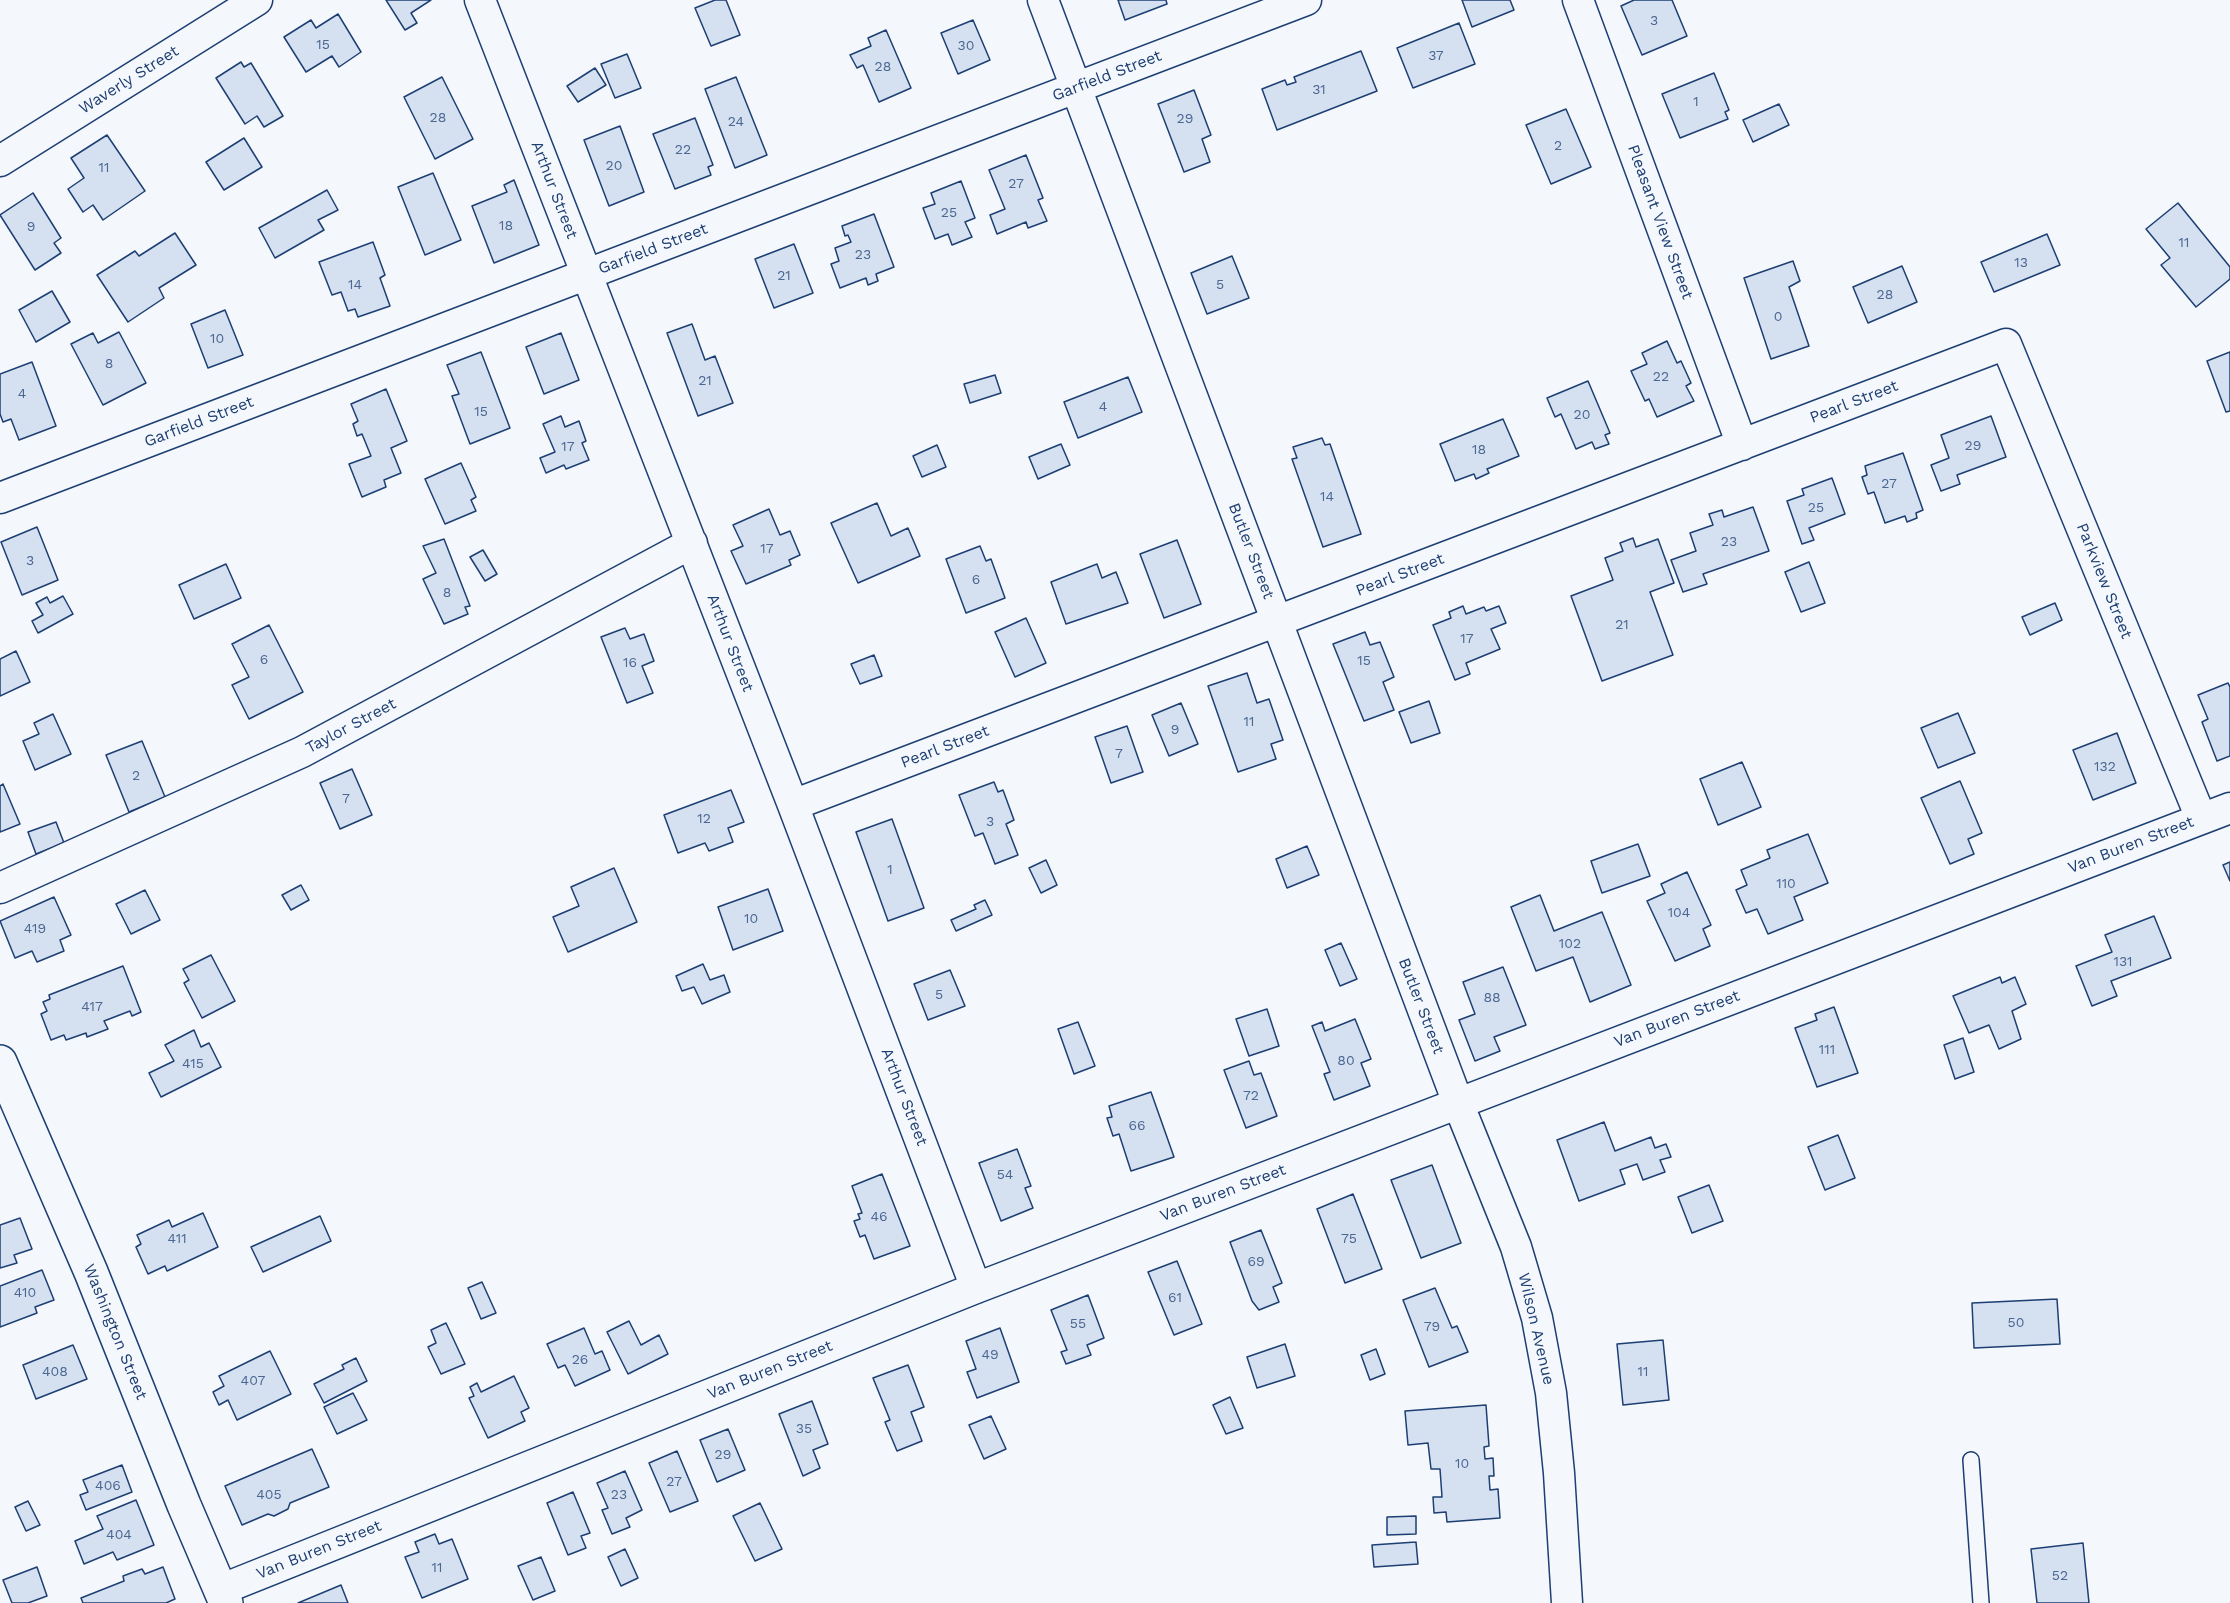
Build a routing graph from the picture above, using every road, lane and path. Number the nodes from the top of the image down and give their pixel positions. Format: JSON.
{"nodes":[{"id":1,"x":257,"y":0,"type":"edge"},
{"id":2,"x":480,"y":0,"type":"edge"},
{"id":3,"x":1043,"y":0,"type":"edge"},
{"id":4,"x":1306,"y":0,"type":"edge"},
{"id":5,"x":1578,"y":0,"type":"edge"},
{"id":6,"x":1076,"y":87,"type":"junction"},
{"id":7,"x":0,"y":161,"type":"edge"},
{"id":8,"x":586,"y":275,"type":"junction"},
{"id":9,"x":2006,"y":344,"type":"joint"},
{"id":10,"x":1742,"y":445,"type":"junction"},
{"id":11,"x":0,"y":498,"type":"edge"},
{"id":12,"x":692,"y":543,"type":"junction"},
{"id":13,"x":1277,"y":621,"type":"junction"},
{"id":14,"x":793,"y":805,"type":"junction"},
{"id":15,"x":2230,"y":808,"type":"edge"},
{"id":16,"x":2201,"y":818,"type":"junction"},
{"id":17,"x":0,"y":888,"type":"edge"},
{"id":18,"x":0,"y":1062,"type":"edge"},
{"id":19,"x":1458,"y":1103,"type":"junction"},
{"id":20,"x":11,"y":1115,"type":"edge"},
{"id":21,"x":976,"y":1288,"type":"junction"},
{"id":22,"x":1971,"y":1460,"type":"dead end"},
{"id":23,"x":223,"y":1596,"type":"edge"},
{"id":24,"x":1567,"y":1603,"type":"edge"},
{"id":25,"x":1981,"y":1603,"type":"edge"}],
"edges":[{"from":1,"to":7,"type":"street","name":"Waverly Street"},
{"from":2,"to":8,"type":"street","name":"Arthur Street"},
{"from":3,"to":6,"type":"street","name":"Butler Street"},
{"from":4,"to":6,"type":"street","name":"Garfield Street"},
{"from":5,"to":10,"type":"street","name":"Pleasant View Street"},
{"from":6,"to":8,"type":"street","name":"Garfield Street"},
{"from":6,"to":13,"type":"street","name":"Butler Street"},
{"from":8,"to":11,"type":"street","name":"Garfield Street"},
{"from":8,"to":12,"type":"street","name":"Arthur Street"},
{"from":9,"to":10,"type":"street","name":"Pearl Street"},
{"from":9,"to":16,"type":"street","name":"Parkview Street"},
{"from":10,"to":13,"type":"street","name":"Pearl Street"},
{"from":12,"to":14,"type":"street","name":"Arthur Street"},
{"from":12,"to":17,"type":"street","name":"Taylor Street"},
{"from":13,"to":14,"type":"street","name":"Pearl Street"},
{"from":13,"to":19,"type":"street","name":"Butler Street"},
{"from":14,"to":21,"type":"street","name":"Arthur Street"},
{"from":15,"to":16,"type":"street","name":"Van Buren Street"},
{"from":16,"to":19,"type":"street","name":"Van Buren Street"},
{"from":18,"to":20,"type":"street","name":"Washington Street"},
{"from":19,"to":21,"type":"street","name":"Van Buren Street"},
{"from":19,"to":24,"type":"street","name":"Wilson Avenue"},
{"from":20,"to":23,"type":"street","name":"Washington Street"},
{"from":21,"to":23,"type":"street","name":"Van Buren Street"},
{"from":22,"to":25,"type":"lane"}]}
